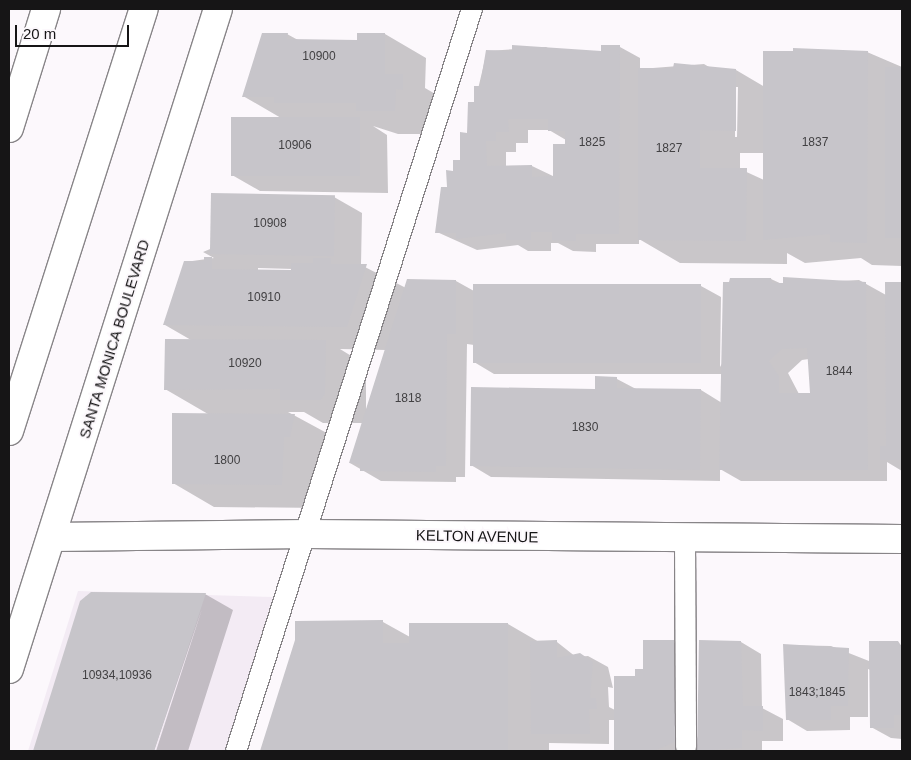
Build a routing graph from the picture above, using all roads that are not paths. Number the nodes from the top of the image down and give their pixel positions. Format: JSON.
{"nodes":[{"id":1,"x":46,"y":9,"type":"edge"},
{"id":2,"x":144,"y":9,"type":"edge"},
{"id":3,"x":218,"y":9,"type":"edge"},
{"id":4,"x":472,"y":9,"type":"edge"},
{"id":5,"x":9,"y":128,"type":"edge"},
{"id":6,"x":9,"y":431,"type":"edge"},
{"id":7,"x":307,"y":534,"type":"junction"},
{"id":8,"x":52,"y":537,"type":"junction"},
{"id":9,"x":684,"y":538,"type":"junction"},
{"id":10,"x":902,"y":539,"type":"edge"},
{"id":11,"x":9,"y":669,"type":"edge"},
{"id":12,"x":686,"y":747,"type":"dead end"},
{"id":13,"x":236,"y":751,"type":"edge"}],
"edges":[{"from":1,"to":5,"type":"street"},
{"from":2,"to":6,"type":"street"},
{"from":3,"to":8,"type":"street","name":"SANTA MONICA BOULEVARD"},
{"from":4,"to":7,"type":"lane"},
{"from":7,"to":8,"type":"street","name":"KELTON AVENUE"},
{"from":7,"to":9,"type":"street","name":"KELTON AVENUE"},
{"from":7,"to":13,"type":"lane"},
{"from":8,"to":11,"type":"street","name":"SANTA MONICA BOULEVARD"},
{"from":9,"to":10,"type":"street","name":"KELTON AVENUE"},
{"from":9,"to":12,"type":"lane"}]}
